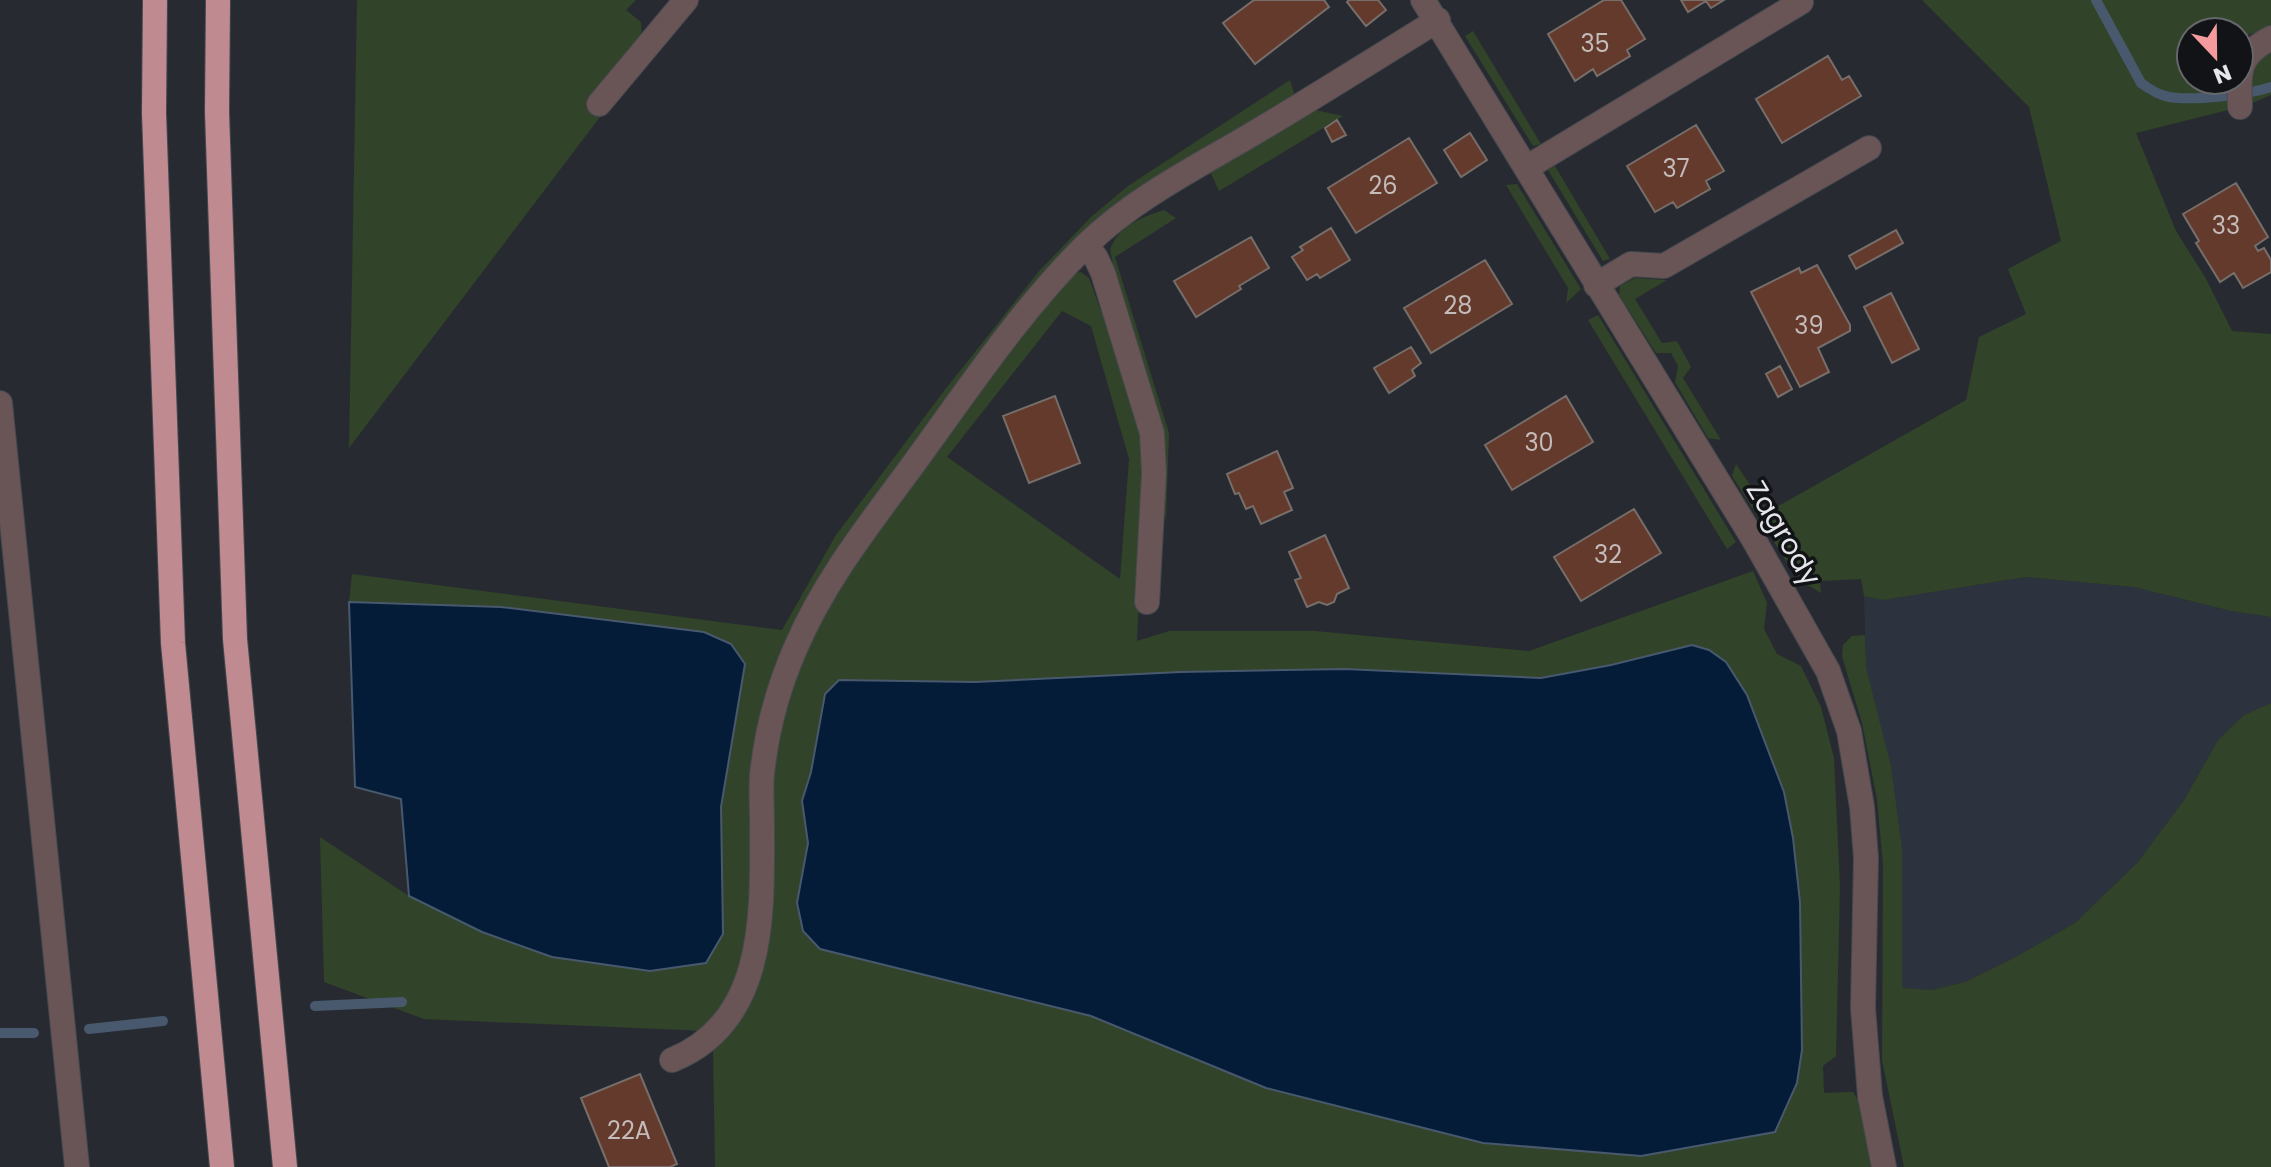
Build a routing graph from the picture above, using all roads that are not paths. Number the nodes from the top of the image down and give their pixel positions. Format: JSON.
{"nodes":[{"id":1,"x":155,"y":0,"type":"edge"},
{"id":2,"x":218,"y":0,"type":"edge"},
{"id":3,"x":686,"y":0,"type":"edge"},
{"id":4,"x":1423,"y":0,"type":"edge"},
{"id":5,"x":1801,"y":2,"type":"edge"},
{"id":6,"x":1438,"y":20,"type":"junction"},
{"id":7,"x":2240,"y":96,"type":"edge"},
{"id":8,"x":599,"y":104,"type":"dead end"},
{"id":9,"x":2240,"y":107,"type":"dead end"},
{"id":10,"x":1869,"y":148,"type":"dead end"},
{"id":11,"x":1526,"y":168,"type":"junction"},
{"id":12,"x":1086,"y":245,"type":"junction"},
{"id":13,"x":1596,"y":285,"type":"junction"},
{"id":14,"x":0,"y":403,"type":"edge"},
{"id":15,"x":1147,"y":602,"type":"dead end"},
{"id":16,"x":672,"y":1060,"type":"dead end"},
{"id":17,"x":77,"y":1167,"type":"edge"},
{"id":18,"x":222,"y":1167,"type":"edge"},
{"id":19,"x":285,"y":1167,"type":"edge"},
{"id":20,"x":1884,"y":1167,"type":"edge"}],
"edges":[{"from":1,"to":18,"type":"highway"},
{"from":2,"to":19,"type":"highway"},
{"from":3,"to":8,"type":"street"},
{"from":4,"to":6,"type":"street","name":"Zagrody"},
{"from":5,"to":11,"type":"street"},
{"from":6,"to":11,"type":"street","name":"Zagrody"},
{"from":6,"to":12,"type":"street"},
{"from":7,"to":9,"type":"street"},
{"from":10,"to":13,"type":"street"},
{"from":11,"to":13,"type":"street","name":"Zagrody"},
{"from":12,"to":15,"type":"street"},
{"from":12,"to":16,"type":"street"},
{"from":13,"to":20,"type":"street","name":"Zagrody"},
{"from":14,"to":17,"type":"street"}]}
